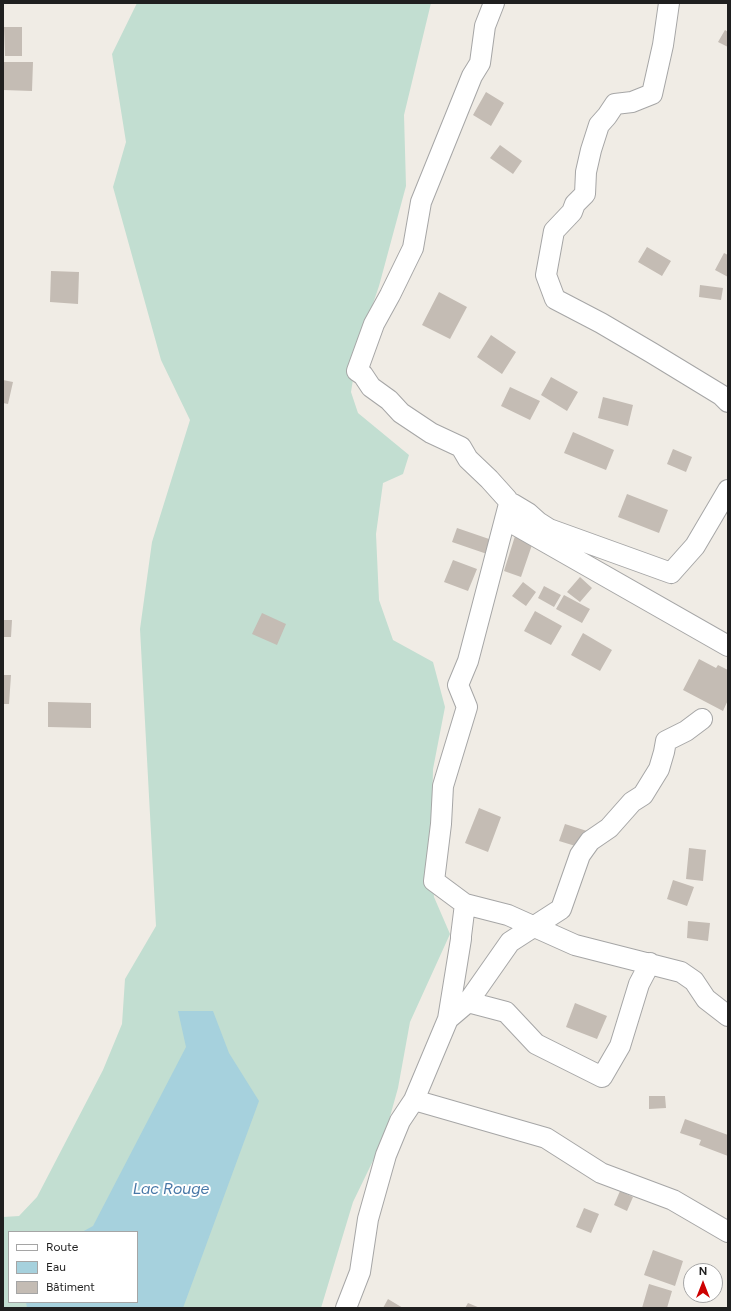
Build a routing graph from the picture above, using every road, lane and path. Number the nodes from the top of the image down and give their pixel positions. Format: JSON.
{"nodes":[{"id":1,"x":494,"y":3,"type":"edge"},
{"id":2,"x":669,"y":3,"type":"edge"},
{"id":3,"x":728,"y":402,"type":"edge"},
{"id":4,"x":728,"y":490,"type":"edge"},
{"id":5,"x":507,"y":512,"type":"junction"},
{"id":6,"x":728,"y":646,"type":"edge"},
{"id":7,"x":702,"y":719,"type":"dead end"},
{"id":8,"x":465,"y":904,"type":"junction"},
{"id":9,"x":533,"y":926,"type":"junction"},
{"id":10,"x":650,"y":964,"type":"junction"},
{"id":11,"x":468,"y":1002,"type":"junction"},
{"id":12,"x":728,"y":1016,"type":"edge"},
{"id":13,"x":448,"y":1019,"type":"junction"},
{"id":14,"x":414,"y":1100,"type":"junction"},
{"id":15,"x":728,"y":1232,"type":"edge"},
{"id":16,"x":346,"y":1308,"type":"edge"}],
"edges":[{"from":1,"to":5,"type":"street"},
{"from":2,"to":3,"type":"street"},
{"from":4,"to":5,"type":"street"},
{"from":5,"to":6,"type":"street"},
{"from":5,"to":8,"type":"street"},
{"from":7,"to":9,"type":"street"},
{"from":8,"to":9,"type":"street"},
{"from":8,"to":13,"type":"street"},
{"from":9,"to":10,"type":"street"},
{"from":9,"to":11,"type":"street"},
{"from":10,"to":11,"type":"street"},
{"from":10,"to":12,"type":"street"},
{"from":11,"to":13,"type":"street"},
{"from":13,"to":14,"type":"street"},
{"from":14,"to":15,"type":"street"},
{"from":14,"to":16,"type":"street"}]}
